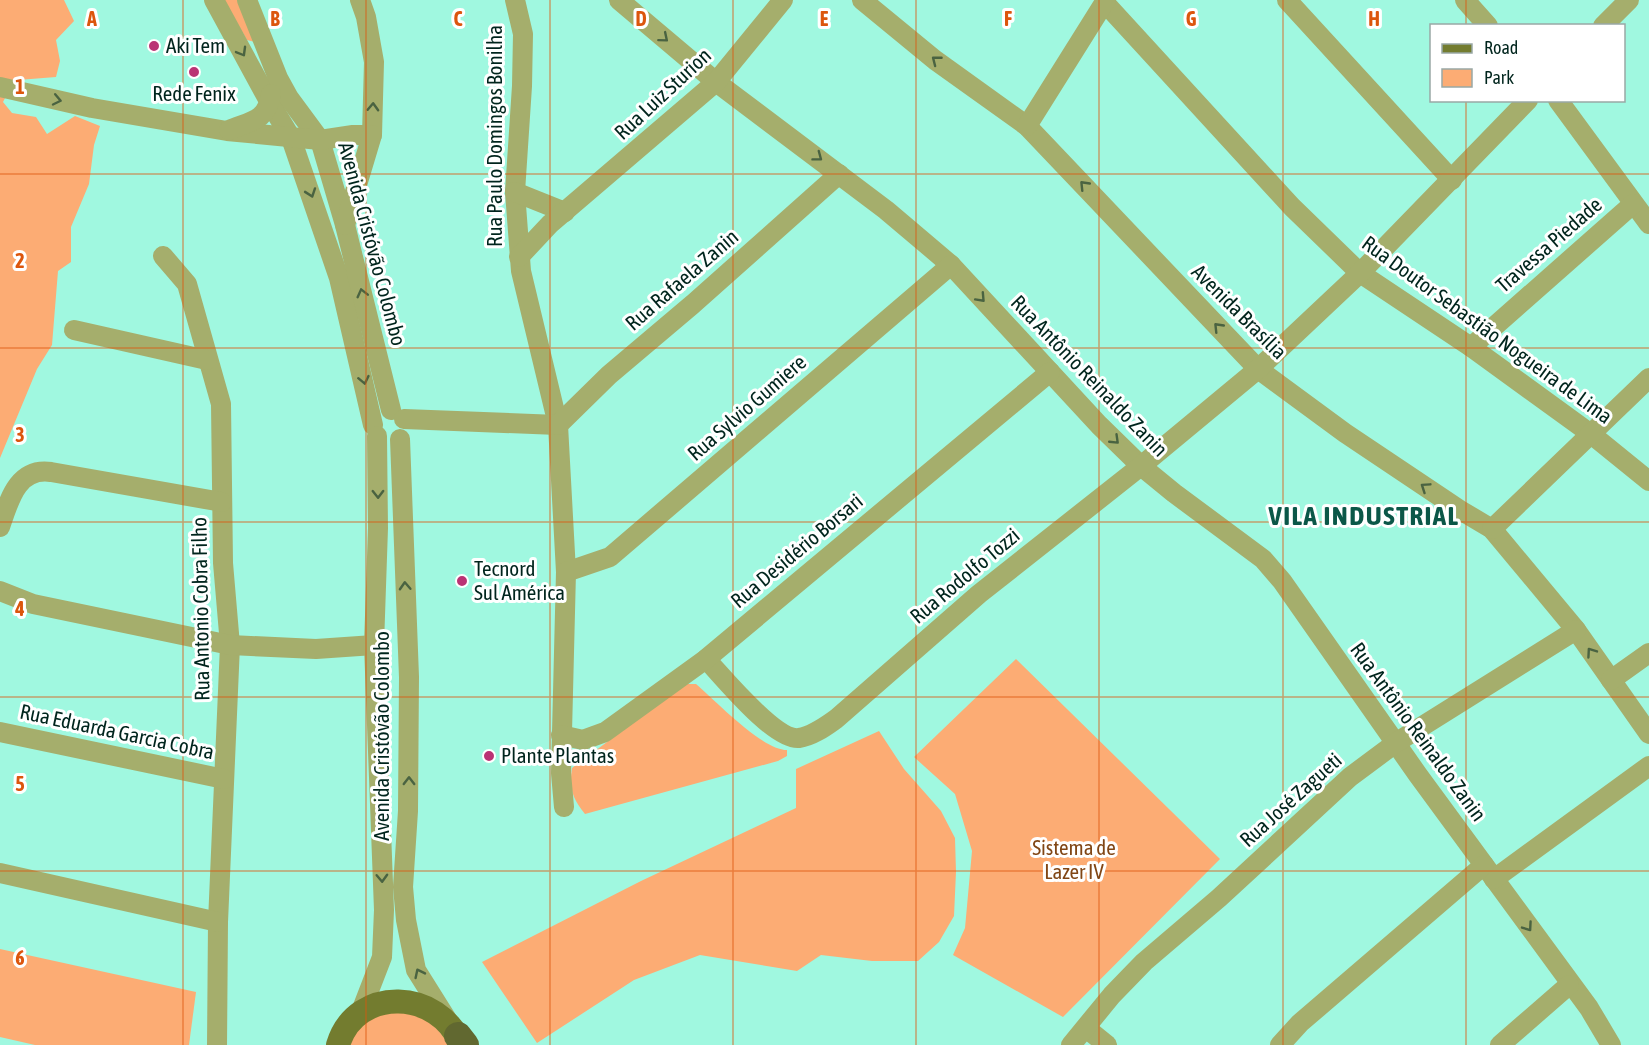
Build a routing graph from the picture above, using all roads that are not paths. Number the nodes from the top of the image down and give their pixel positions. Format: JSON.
{"nodes":[{"id":1,"x":214,"y":0,"type":"edge"},
{"id":2,"x":247,"y":0,"type":"edge"},
{"id":3,"x":360,"y":0,"type":"edge"},
{"id":4,"x":515,"y":0,"type":"edge"},
{"id":5,"x":619,"y":0,"type":"edge"},
{"id":6,"x":783,"y":0,"type":"edge"},
{"id":7,"x":862,"y":0,"type":"edge"},
{"id":8,"x":1287,"y":0,"type":"edge"},
{"id":9,"x":1466,"y":0,"type":"edge"},
{"id":10,"x":1629,"y":0,"type":"edge"},
{"id":11,"x":1106,"y":2,"type":"edge"},
{"id":12,"x":1486,"y":24,"type":"edge"},
{"id":13,"x":1605,"y":24,"type":"edge"},
{"id":14,"x":269,"y":52,"type":"junction"},
{"id":15,"x":716,"y":82,"type":"junction"},
{"id":16,"x":0,"y":87,"type":"edge"},
{"id":17,"x":1526,"y":102,"type":"edge"},
{"id":18,"x":1559,"y":102,"type":"edge"},
{"id":19,"x":270,"y":104,"type":"junction"},
{"id":20,"x":1027,"y":126,"type":"junction"},
{"id":21,"x":227,"y":131,"type":"junction"},
{"id":22,"x":372,"y":135,"type":"junction"},
{"id":23,"x":291,"y":138,"type":"junction"},
{"id":24,"x":320,"y":140,"type":"junction"},
{"id":25,"x":840,"y":174,"type":"junction"},
{"id":26,"x":1452,"y":180,"type":"junction"},
{"id":27,"x":515,"y":192,"type":"junction"},
{"id":28,"x":1633,"y":204,"type":"junction"},
{"id":29,"x":565,"y":212,"type":"junction"},
{"id":30,"x":1649,"y":224,"type":"edge"},
{"id":31,"x":345,"y":225,"type":"junction"},
{"id":32,"x":163,"y":256,"type":"dead end"},
{"id":33,"x":519,"y":257,"type":"junction"},
{"id":34,"x":951,"y":266,"type":"junction"},
{"id":35,"x":1360,"y":273,"type":"junction"},
{"id":36,"x":74,"y":330,"type":"dead end"},
{"id":37,"x":1471,"y":347,"type":"junction"},
{"id":38,"x":207,"y":360,"type":"junction"},
{"id":39,"x":1258,"y":369,"type":"junction"},
{"id":40,"x":1050,"y":372,"type":"junction"},
{"id":41,"x":1649,"y":378,"type":"edge"},
{"id":42,"x":398,"y":415,"type":"junction"},
{"id":43,"x":558,"y":425,"type":"junction"},
{"id":44,"x":375,"y":430,"type":"junction"},
{"id":45,"x":1591,"y":434,"type":"junction"},
{"id":46,"x":400,"y":439,"type":"junction"},
{"id":47,"x":1141,"y":466,"type":"junction"},
{"id":48,"x":1649,"y":481,"type":"edge"},
{"id":49,"x":222,"y":502,"type":"junction"},
{"id":50,"x":0,"y":527,"type":"edge"},
{"id":51,"x":1492,"y":529,"type":"junction"},
{"id":52,"x":566,"y":572,"type":"junction"},
{"id":53,"x":0,"y":591,"type":"edge"},
{"id":54,"x":1576,"y":630,"type":"junction"},
{"id":55,"x":230,"y":645,"type":"junction"},
{"id":56,"x":374,"y":645,"type":"junction"},
{"id":57,"x":1649,"y":653,"type":"edge"},
{"id":58,"x":706,"y":658,"type":"junction"},
{"id":59,"x":1611,"y":680,"type":"junction"},
{"id":60,"x":0,"y":732,"type":"edge"},
{"id":61,"x":1649,"y":734,"type":"edge"},
{"id":62,"x":561,"y":735,"type":"junction"},
{"id":63,"x":1396,"y":742,"type":"junction"},
{"id":64,"x":1649,"y":766,"type":"edge"},
{"id":65,"x":224,"y":779,"type":"junction"},
{"id":66,"x":564,"y":807,"type":"dead end"},
{"id":67,"x":1489,"y":872,"type":"junction"},
{"id":68,"x":0,"y":873,"type":"edge"},
{"id":69,"x":218,"y":922,"type":"junction"},
{"id":70,"x":1569,"y":984,"type":"junction"},
{"id":71,"x":360,"y":1014,"type":"junction"},
{"id":72,"x":1086,"y":1028,"type":"junction"},
{"id":73,"x":458,"y":1037,"type":"edge"},
{"id":74,"x":217,"y":1045,"type":"edge"},
{"id":75,"x":338,"y":1045,"type":"edge"},
{"id":76,"x":1071,"y":1045,"type":"edge"},
{"id":77,"x":1107,"y":1045,"type":"edge"},
{"id":78,"x":1280,"y":1045,"type":"edge"},
{"id":79,"x":1500,"y":1045,"type":"edge"},
{"id":80,"x":1611,"y":1045,"type":"edge"}],
"edges":[{"from":1,"to":19,"type":"street","name":"Avenida Cristóvão Colombo","one_way":true},
{"from":2,"to":14,"type":"street","name":"Avenida Cristóvão Colombo"},
{"from":22,"to":3,"type":"street","one_way":true},
{"from":4,"to":27,"type":"street","name":"Rua Paulo Domingos Bonilha"},
{"from":5,"to":15,"type":"street","name":"Rua Antônio Reinaldo Zanin","one_way":true},
{"from":6,"to":15,"type":"street","name":"Rua Luiz Sturion"},
{"from":20,"to":7,"type":"street","name":"Avenida Brasília","one_way":true},
{"from":8,"to":26,"type":"street"},
{"from":9,"to":12,"type":"street"},
{"from":10,"to":13,"type":"street"},
{"from":11,"to":20,"type":"street"},
{"from":11,"to":35,"type":"street","name":"Rua Doutor Sebastião Nogueira de Lima"},
{"from":14,"to":19,"type":"street"},
{"from":14,"to":24,"type":"street","name":"Avenida Cristóvão Colombo"},
{"from":15,"to":25,"type":"street","name":"Rua Antônio Reinaldo Zanin","one_way":true},
{"from":15,"to":29,"type":"street","name":"Rua Luiz Sturion"},
{"from":16,"to":21,"type":"street","one_way":true},
{"from":17,"to":26,"type":"street","name":"Rua Rodolfo Tozzi"},
{"from":18,"to":28,"type":"street"},
{"from":19,"to":21,"type":"street"},
{"from":19,"to":23,"type":"street","name":"Avenida Cristóvão Colombo"},
{"from":39,"to":20,"type":"street","name":"Avenida Brasília","one_way":true},
{"from":21,"to":23,"type":"street"},
{"from":22,"to":24,"type":"street"},
{"from":22,"to":31,"type":"street"},
{"from":23,"to":24,"type":"street"},
{"from":23,"to":44,"type":"street","name":"Avenida Cristóvão Colombo","one_way":true},
{"from":24,"to":31,"type":"street","name":"Avenida Cristóvão Colombo"},
{"from":25,"to":34,"type":"street","name":"Rua Antônio Reinaldo Zanin"},
{"from":25,"to":43,"type":"street","name":"Rua Rafaela Zanin"},
{"from":26,"to":35,"type":"street","name":"Rua Rodolfo Tozzi"},
{"from":27,"to":29,"type":"street"},
{"from":27,"to":33,"type":"street","name":"Rua Paulo Domingos Bonilha"},
{"from":28,"to":30,"type":"street"},
{"from":28,"to":37,"type":"street","name":"Travessa Piedade"},
{"from":29,"to":33,"type":"street","name":"Rua Luiz Sturion"},
{"from":42,"to":31,"type":"street","name":"Avenida Cristóvão Colombo","one_way":true},
{"from":32,"to":38,"type":"street","name":"Rua Antonio Cobra Filho"},
{"from":33,"to":43,"type":"street","name":"Rua Paulo Domingos Bonilha"},
{"from":34,"to":40,"type":"street","name":"Rua Antônio Reinaldo Zanin","one_way":true},
{"from":34,"to":52,"type":"street","name":"Rua Sylvio Gumiere"},
{"from":35,"to":37,"type":"street","name":"Rua Doutor Sebastião Nogueira de Lima"},
{"from":35,"to":39,"type":"street","name":"Rua Rodolfo Tozzi"},
{"from":36,"to":38,"type":"street"},
{"from":37,"to":45,"type":"street","name":"Rua Doutor Sebastião Nogueira de Lima"},
{"from":38,"to":49,"type":"street","name":"Rua Antonio Cobra Filho"},
{"from":39,"to":47,"type":"street","name":"Rua Rodolfo Tozzi"},
{"from":51,"to":39,"type":"street","name":"Avenida Brasília","one_way":true},
{"from":40,"to":47,"type":"street","name":"Rua Antônio Reinaldo Zanin","one_way":true},
{"from":40,"to":58,"type":"street","name":"Rua Desidério Borsari"},
{"from":41,"to":45,"type":"street"},
{"from":42,"to":43,"type":"street"},
{"from":42,"to":44,"type":"street"},
{"from":42,"to":46,"type":"street"},
{"from":43,"to":52,"type":"street","name":"Rua Paulo Domingos Bonilha"},
{"from":44,"to":46,"type":"street"},
{"from":44,"to":56,"type":"street","name":"Avenida Cristóvão Colombo","one_way":true},
{"from":45,"to":48,"type":"street","name":"Rua Doutor Sebastião Nogueira de Lima"},
{"from":45,"to":51,"type":"street"},
{"from":73,"to":46,"type":"street","name":"Avenida Cristóvão Colombo","one_way":true},
{"from":47,"to":58,"type":"street","name":"Rua Rodolfo Tozzi"},
{"from":47,"to":63,"type":"street","name":"Rua Antônio Reinaldo Zanin"},
{"from":49,"to":50,"type":"street"},
{"from":49,"to":55,"type":"street","name":"Rua Antonio Cobra Filho"},
{"from":51,"to":54,"type":"street","name":"Avenida Brasília"},
{"from":52,"to":62,"type":"street","name":"Rua Paulo Domingos Bonilha"},
{"from":53,"to":55,"type":"street"},
{"from":59,"to":54,"type":"street","name":"Avenida Brasília","one_way":true},
{"from":54,"to":63,"type":"street","name":"Rua José Zagueti"},
{"from":55,"to":56,"type":"street"},
{"from":55,"to":65,"type":"street","name":"Rua Antonio Cobra Filho"},
{"from":56,"to":71,"type":"street","name":"Avenida Cristóvão Colombo","one_way":true},
{"from":57,"to":59,"type":"street"},
{"from":58,"to":62,"type":"street","name":"Rua Desidério Borsari"},
{"from":59,"to":61,"type":"street","name":"Avenida Brasília"},
{"from":60,"to":65,"type":"street","name":"Rua Eduarda Garcia Cobra"},
{"from":62,"to":66,"type":"street","name":"Rua Paulo Domingos Bonilha"},
{"from":63,"to":67,"type":"street","name":"Rua Antônio Reinaldo Zanin"},
{"from":63,"to":72,"type":"street","name":"Rua José Zagueti"},
{"from":64,"to":67,"type":"street"},
{"from":65,"to":69,"type":"street","name":"Rua Antonio Cobra Filho"},
{"from":67,"to":70,"type":"street","name":"Rua Antônio Reinaldo Zanin","one_way":true},
{"from":67,"to":78,"type":"street"},
{"from":68,"to":69,"type":"street"},
{"from":69,"to":74,"type":"street","name":"Rua Antonio Cobra Filho"},
{"from":70,"to":79,"type":"street"},
{"from":70,"to":80,"type":"street","name":"Rua Antônio Reinaldo Zanin"},
{"from":71,"to":73,"type":"main road"},
{"from":71,"to":75,"type":"main road"},
{"from":72,"to":76,"type":"street","name":"Rua José Zagueti"},
{"from":72,"to":77,"type":"street"}]}
